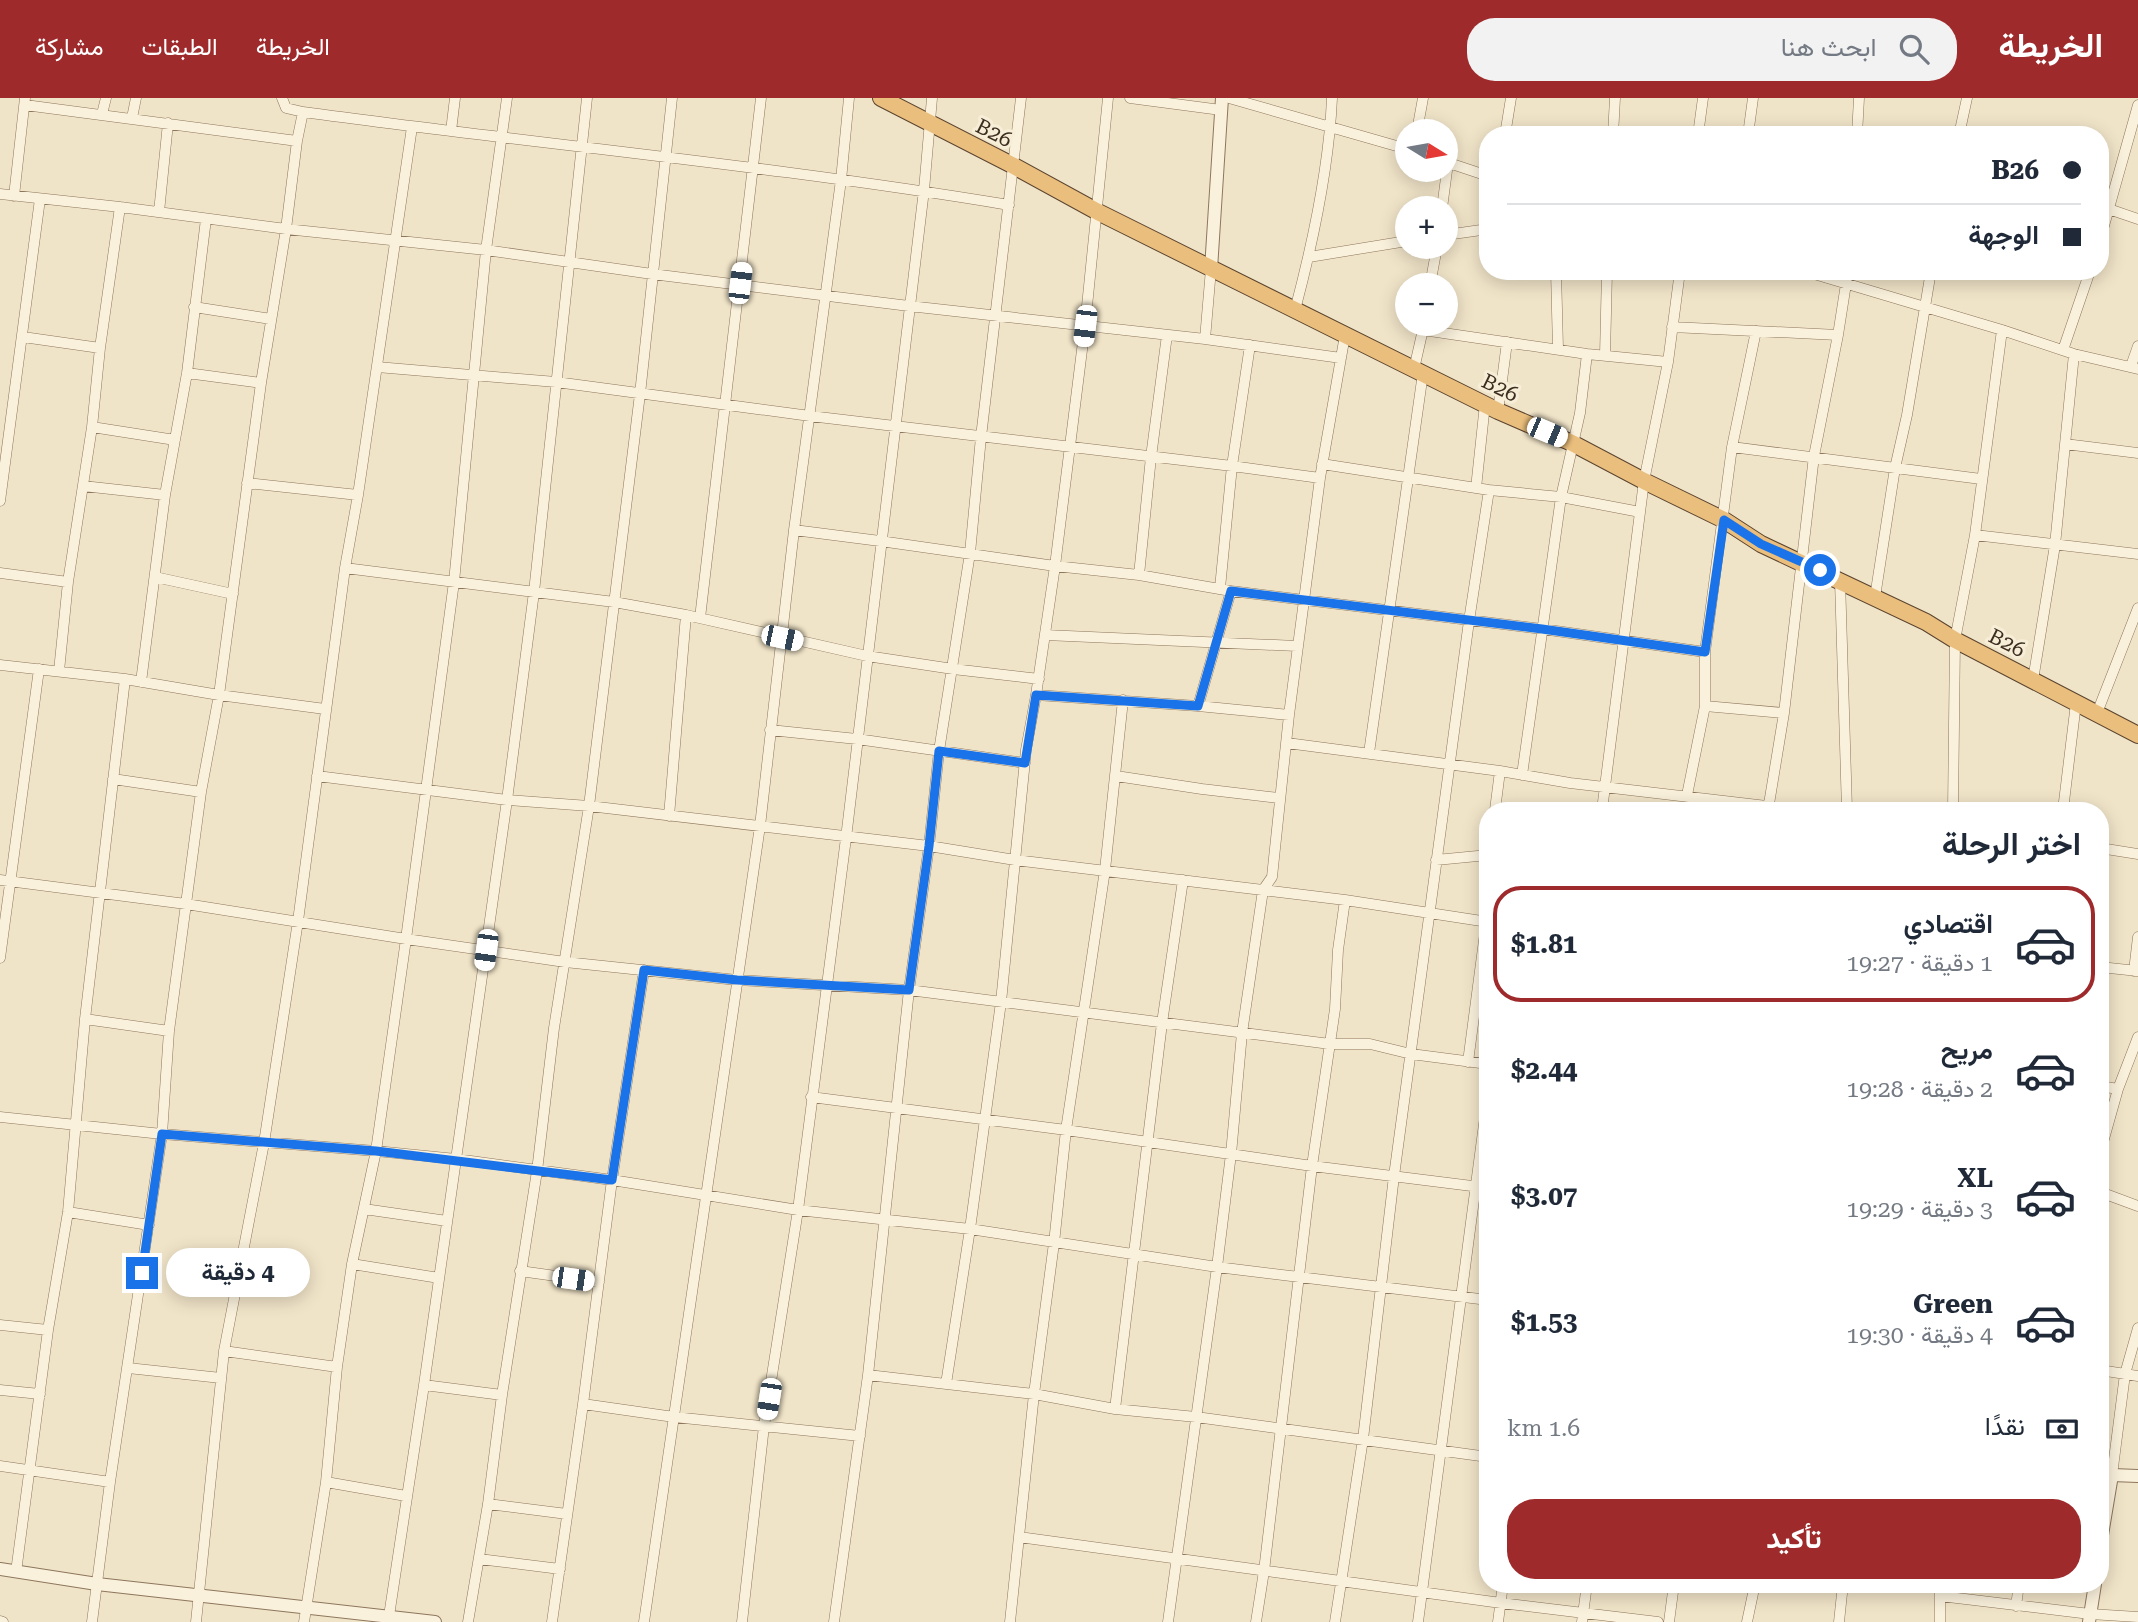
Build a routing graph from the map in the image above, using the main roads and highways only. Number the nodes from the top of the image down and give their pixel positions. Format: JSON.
{"nodes":[{"id":1,"x":881,"y":98,"type":"edge"},
{"id":2,"x":2138,"y":735,"type":"edge"}],
"edges":[{"from":1,"to":2,"type":"highway","name":"B26"}]}
